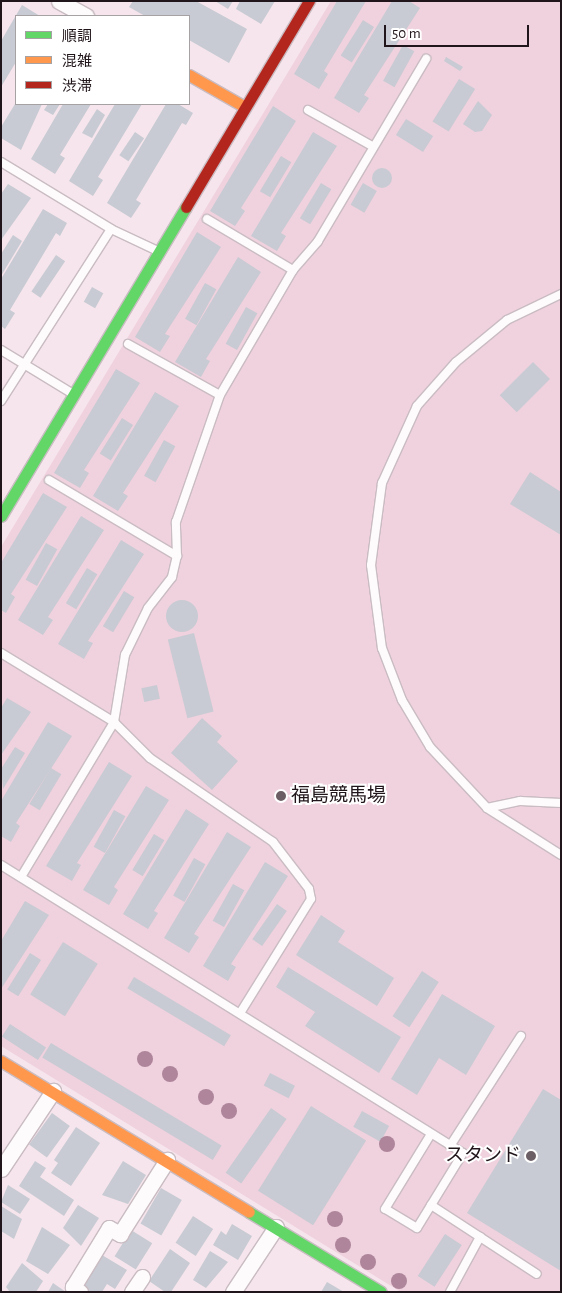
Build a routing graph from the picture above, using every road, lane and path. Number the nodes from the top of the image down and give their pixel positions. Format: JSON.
{"nodes":[{"id":1,"x":59,"y":1,"type":"edge"},
{"id":2,"x":309,"y":1,"type":"edge"},
{"id":3,"x":84,"y":15,"type":"edge"},
{"id":4,"x":426,"y":59,"type":"dead end"},
{"id":5,"x":190,"y":76,"type":"edge"},
{"id":6,"x":245,"y":107,"type":"junction"},
{"id":7,"x":308,"y":110,"type":"dead end"},
{"id":8,"x":372,"y":146,"type":"junction"},
{"id":9,"x":1,"y":162,"type":"edge"},
{"id":10,"x":207,"y":219,"type":"dead end"},
{"id":11,"x":111,"y":229,"type":"junction"},
{"id":12,"x":158,"y":251,"type":"junction"},
{"id":13,"x":293,"y":270,"type":"junction"},
{"id":14,"x":561,"y":294,"type":"edge"},
{"id":15,"x":128,"y":344,"type":"dead end"},
{"id":16,"x":1,"y":350,"type":"edge"},
{"id":17,"x":24,"y":363,"type":"junction"},
{"id":18,"x":73,"y":394,"type":"junction"},
{"id":19,"x":220,"y":395,"type":"junction"},
{"id":20,"x":1,"y":401,"type":"edge"},
{"id":21,"x":49,"y":480,"type":"dead end"},
{"id":22,"x":1,"y":516,"type":"edge"},
{"id":23,"x":177,"y":556,"type":"junction"},
{"id":24,"x":1,"y":654,"type":"edge"},
{"id":25,"x":114,"y":722,"type":"junction"},
{"id":26,"x":561,"y":803,"type":"edge"},
{"id":27,"x":487,"y":808,"type":"junction"},
{"id":28,"x":561,"y":856,"type":"edge"},
{"id":29,"x":1,"y":865,"type":"edge"},
{"id":30,"x":20,"y":877,"type":"junction"},
{"id":31,"x":240,"y":1012,"type":"junction"},
{"id":32,"x":520,"y":1036,"type":"dead end"},
{"id":33,"x":1,"y":1060,"type":"edge"},
{"id":34,"x":54,"y":1091,"type":"junction"},
{"id":35,"x":431,"y":1134,"type":"junction"},
{"id":36,"x":450,"y":1146,"type":"junction"},
{"id":37,"x":167,"y":1160,"type":"junction"},
{"id":38,"x":1,"y":1169,"type":"edge"},
{"id":39,"x":431,"y":1205,"type":"junction"},
{"id":40,"x":276,"y":1227,"type":"junction"},
{"id":41,"x":480,"y":1237,"type":"junction"},
{"id":42,"x":537,"y":1274,"type":"dead end"},
{"id":43,"x":142,"y":1277,"type":"dead end"},
{"id":44,"x":80,"y":1292,"type":"edge"},
{"id":45,"x":132,"y":1292,"type":"edge"},
{"id":46,"x":233,"y":1292,"type":"edge"},
{"id":47,"x":380,"y":1292,"type":"edge"},
{"id":48,"x":450,"y":1292,"type":"edge"}],
"edges":[{"from":1,"to":3,"type":"street"},
{"from":2,"to":6,"type":"street"},
{"from":4,"to":8,"type":"lane"},
{"from":5,"to":6,"type":"street"},
{"from":6,"to":12,"type":"street"},
{"from":7,"to":8,"type":"lane"},
{"from":8,"to":13,"type":"lane"},
{"from":9,"to":11,"type":"lane"},
{"from":10,"to":13,"type":"lane"},
{"from":11,"to":12,"type":"lane"},
{"from":11,"to":17,"type":"lane"},
{"from":12,"to":18,"type":"street"},
{"from":13,"to":19,"type":"lane"},
{"from":14,"to":27,"type":"lane"},
{"from":15,"to":19,"type":"lane"},
{"from":16,"to":17,"type":"lane"},
{"from":17,"to":18,"type":"lane"},
{"from":17,"to":20,"type":"lane"},
{"from":18,"to":22,"type":"street"},
{"from":19,"to":23,"type":"lane"},
{"from":21,"to":23,"type":"lane"},
{"from":23,"to":25,"type":"lane"},
{"from":24,"to":25,"type":"lane"},
{"from":25,"to":30,"type":"lane"},
{"from":25,"to":31,"type":"lane"},
{"from":26,"to":27,"type":"lane"},
{"from":27,"to":28,"type":"lane"},
{"from":29,"to":30,"type":"lane"},
{"from":30,"to":31,"type":"lane"},
{"from":31,"to":35,"type":"lane"},
{"from":32,"to":36,"type":"lane"},
{"from":33,"to":34,"type":"street"},
{"from":34,"to":37,"type":"street"},
{"from":34,"to":38,"type":"street"},
{"from":35,"to":36,"type":"lane"},
{"from":35,"to":39,"type":"lane"},
{"from":36,"to":39,"type":"lane"},
{"from":37,"to":40,"type":"street"},
{"from":37,"to":44,"type":"street"},
{"from":39,"to":41,"type":"lane"},
{"from":40,"to":46,"type":"street"},
{"from":40,"to":47,"type":"street"},
{"from":41,"to":42,"type":"lane"},
{"from":41,"to":48,"type":"lane"},
{"from":43,"to":45,"type":"street"}]}
